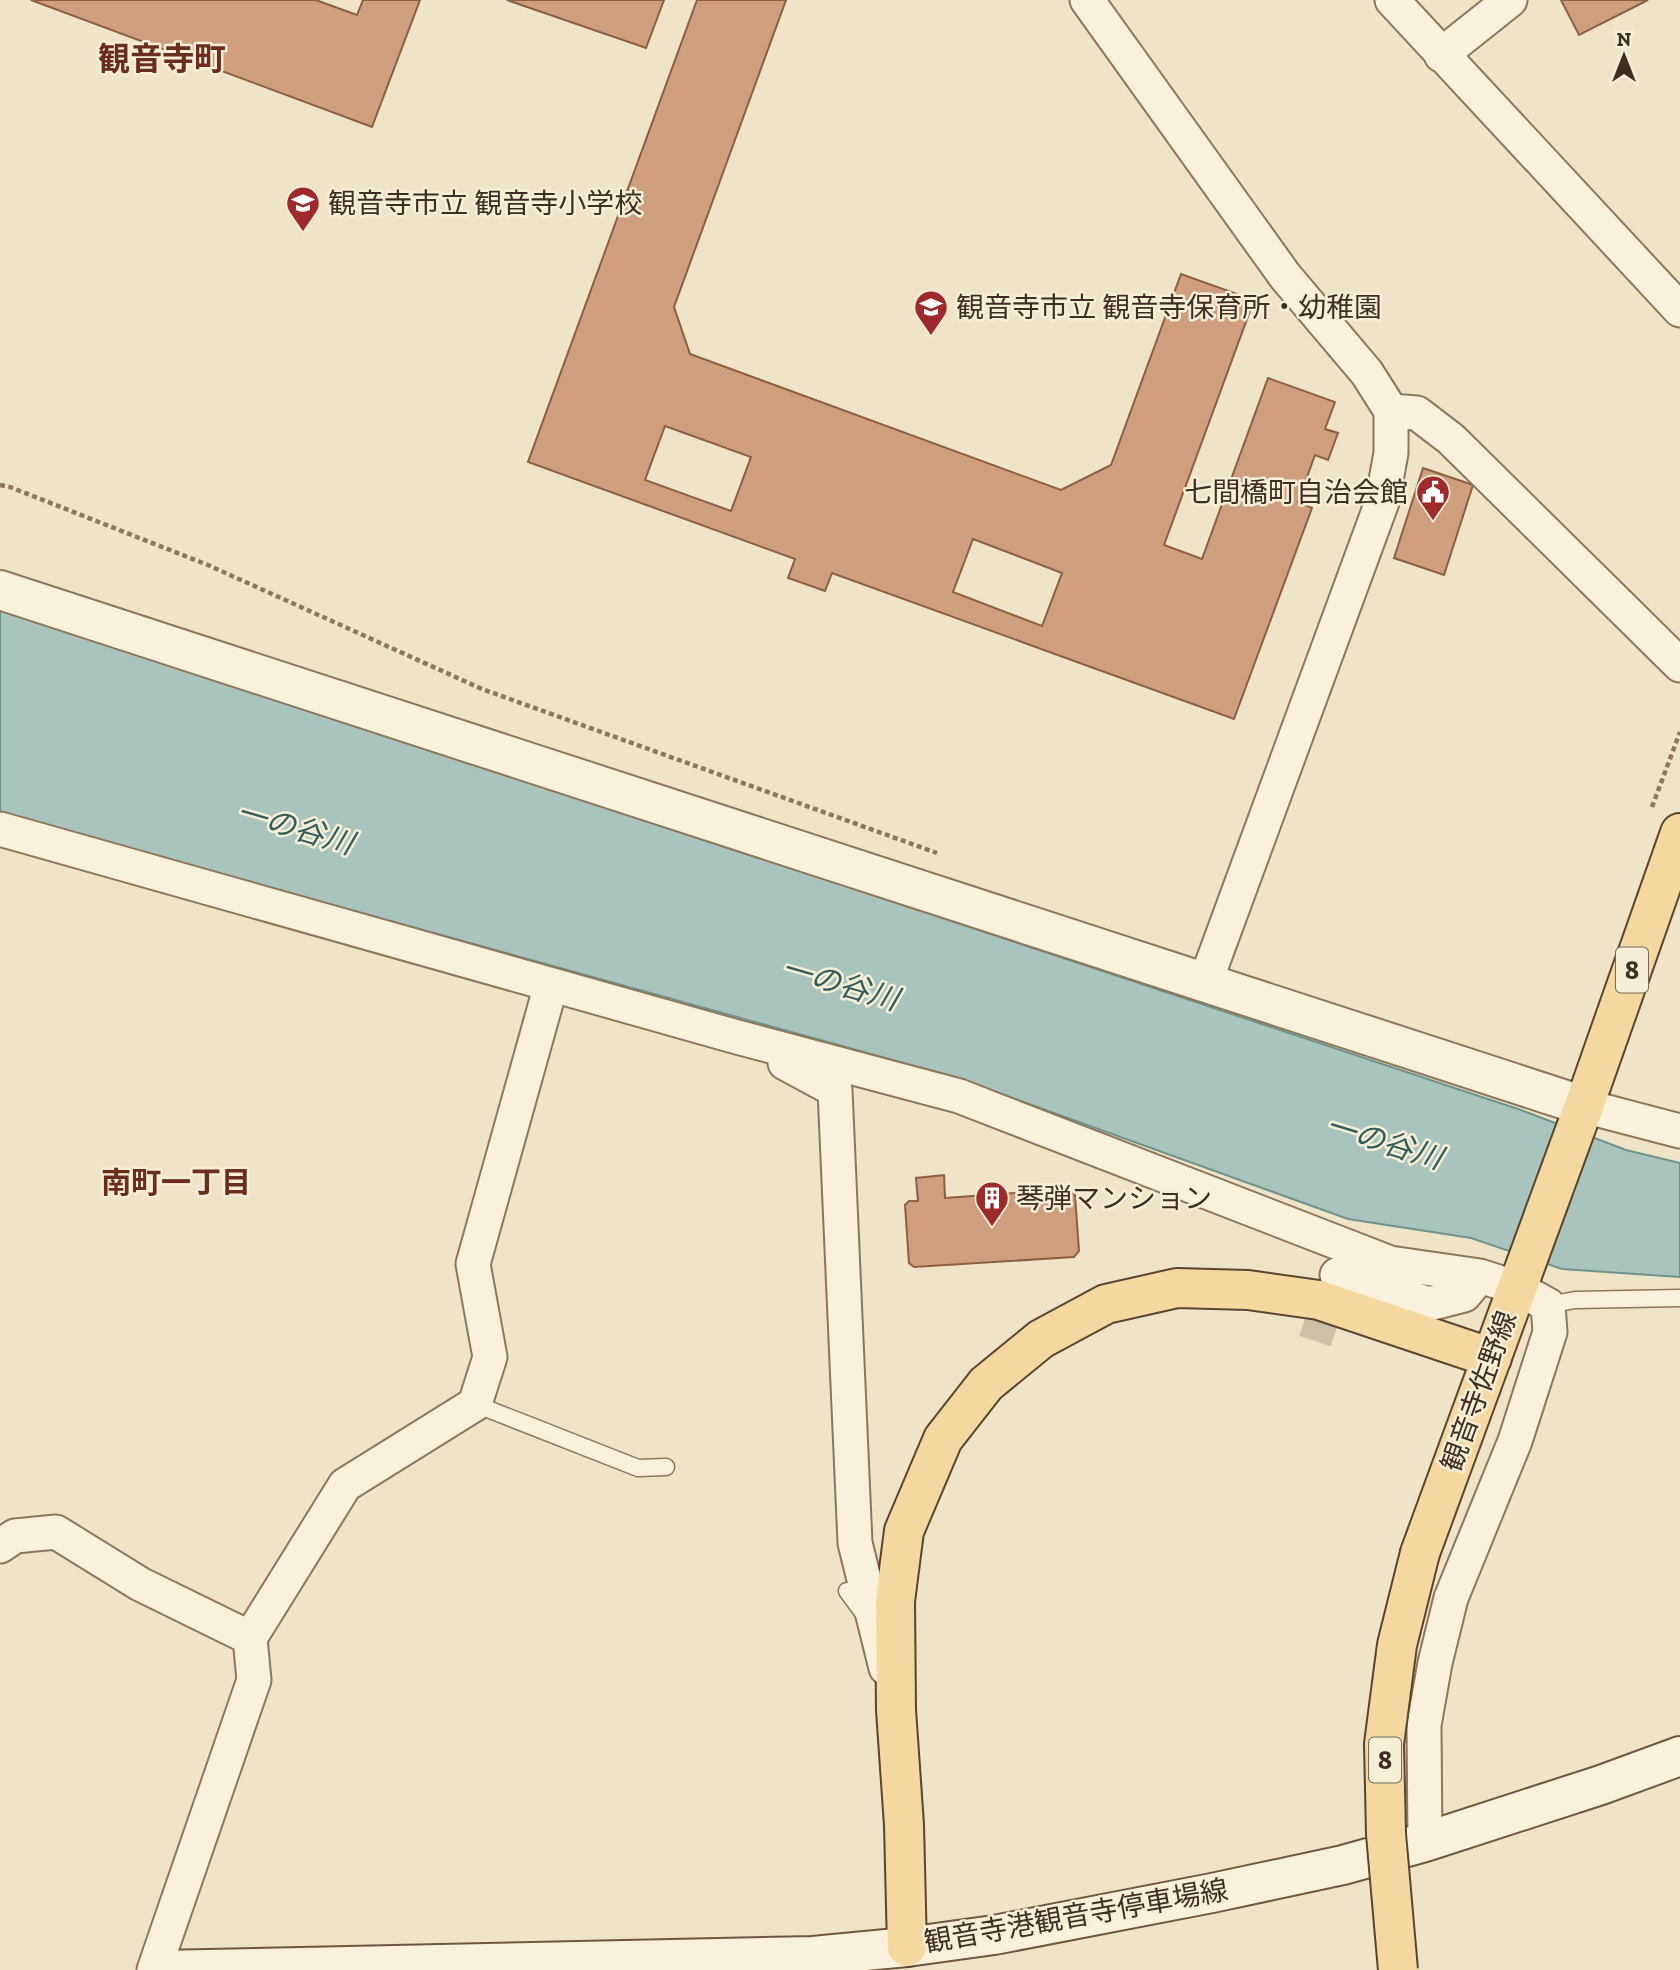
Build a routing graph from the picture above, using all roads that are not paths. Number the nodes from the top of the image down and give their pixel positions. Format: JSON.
{"nodes":[{"id":1,"x":1392,"y":0,"type":"edge"},
{"id":2,"x":1510,"y":0,"type":"edge"},
{"id":3,"x":1101,"y":6,"type":"edge"},
{"id":4,"x":1441,"y":55,"type":"junction"},
{"id":5,"x":1680,"y":310,"type":"edge"},
{"id":6,"x":1391,"y":411,"type":"junction"},
{"id":7,"x":0,"y":590,"type":"edge"},
{"id":8,"x":1680,"y":666,"type":"edge"},
{"id":9,"x":1666,"y":821,"type":"edge"},
{"id":10,"x":0,"y":829,"type":"edge"},
{"id":11,"x":1205,"y":982,"type":"junction"},
{"id":12,"x":551,"y":985,"type":"junction"},
{"id":13,"x":737,"y":1037,"type":"junction"},
{"id":14,"x":1584,"y":1106,"type":"junction"},
{"id":15,"x":1680,"y":1131,"type":"edge"},
{"id":16,"x":1337,"y":1275,"type":"dead end"},
{"id":17,"x":1480,"y":1276,"type":"junction"},
{"id":18,"x":1533,"y":1297,"type":"junction"},
{"id":19,"x":1680,"y":1298,"type":"edge"},
{"id":20,"x":1492,"y":1358,"type":"junction"},
{"id":21,"x":475,"y":1404,"type":"junction"},
{"id":22,"x":666,"y":1467,"type":"dead end"},
{"id":23,"x":0,"y":1546,"type":"edge"},
{"id":24,"x":847,"y":1591,"type":"dead end"},
{"id":25,"x":878,"y":1633,"type":"junction"},
{"id":26,"x":250,"y":1638,"type":"junction"},
{"id":27,"x":897,"y":1710,"type":"junction"},
{"id":28,"x":1680,"y":1756,"type":"edge"},
{"id":29,"x":1425,"y":1842,"type":"junction"},
{"id":30,"x":907,"y":1947,"type":"junction"},
{"id":31,"x":157,"y":1970,"type":"edge"},
{"id":32,"x":1398,"y":1970,"type":"edge"}],
"edges":[{"from":1,"to":4,"type":"street"},
{"from":2,"to":4,"type":"street"},
{"from":3,"to":6,"type":"street"},
{"from":4,"to":5,"type":"street"},
{"from":6,"to":8,"type":"street"},
{"from":6,"to":11,"type":"street"},
{"from":7,"to":11,"type":"street"},
{"from":9,"to":14,"type":"main road","name":"観音寺佐野線","number":"8"},
{"from":10,"to":12,"type":"street"},
{"from":11,"to":14,"type":"street"},
{"from":12,"to":13,"type":"street"},
{"from":12,"to":21,"type":"street"},
{"from":13,"to":17,"type":"street"},
{"from":13,"to":25,"type":"street"},
{"from":14,"to":15,"type":"street"},
{"from":14,"to":18,"type":"main road","name":"観音寺佐野線","number":"8"},
{"from":16,"to":17,"type":"street"},
{"from":17,"to":18,"type":"street"},
{"from":18,"to":19,"type":"lane"},
{"from":18,"to":20,"type":"main road","name":"観音寺佐野線","number":"8"},
{"from":18,"to":29,"type":"street"},
{"from":20,"to":27,"type":"main road"},
{"from":20,"to":32,"type":"main road","name":"観音寺佐野線","number":"8","bridge":true},
{"from":21,"to":22,"type":"lane"},
{"from":21,"to":26,"type":"street"},
{"from":23,"to":26,"type":"street"},
{"from":24,"to":25,"type":"lane"},
{"from":25,"to":27,"type":"street"},
{"from":26,"to":31,"type":"street"},
{"from":27,"to":30,"type":"main road"},
{"from":28,"to":29,"type":"street","name":"観音寺港観音寺停車場線"},
{"from":29,"to":30,"type":"street","name":"観音寺港観音寺停車場線"},
{"from":30,"to":31,"type":"street","name":"観音寺港観音寺停車場線"}]}
